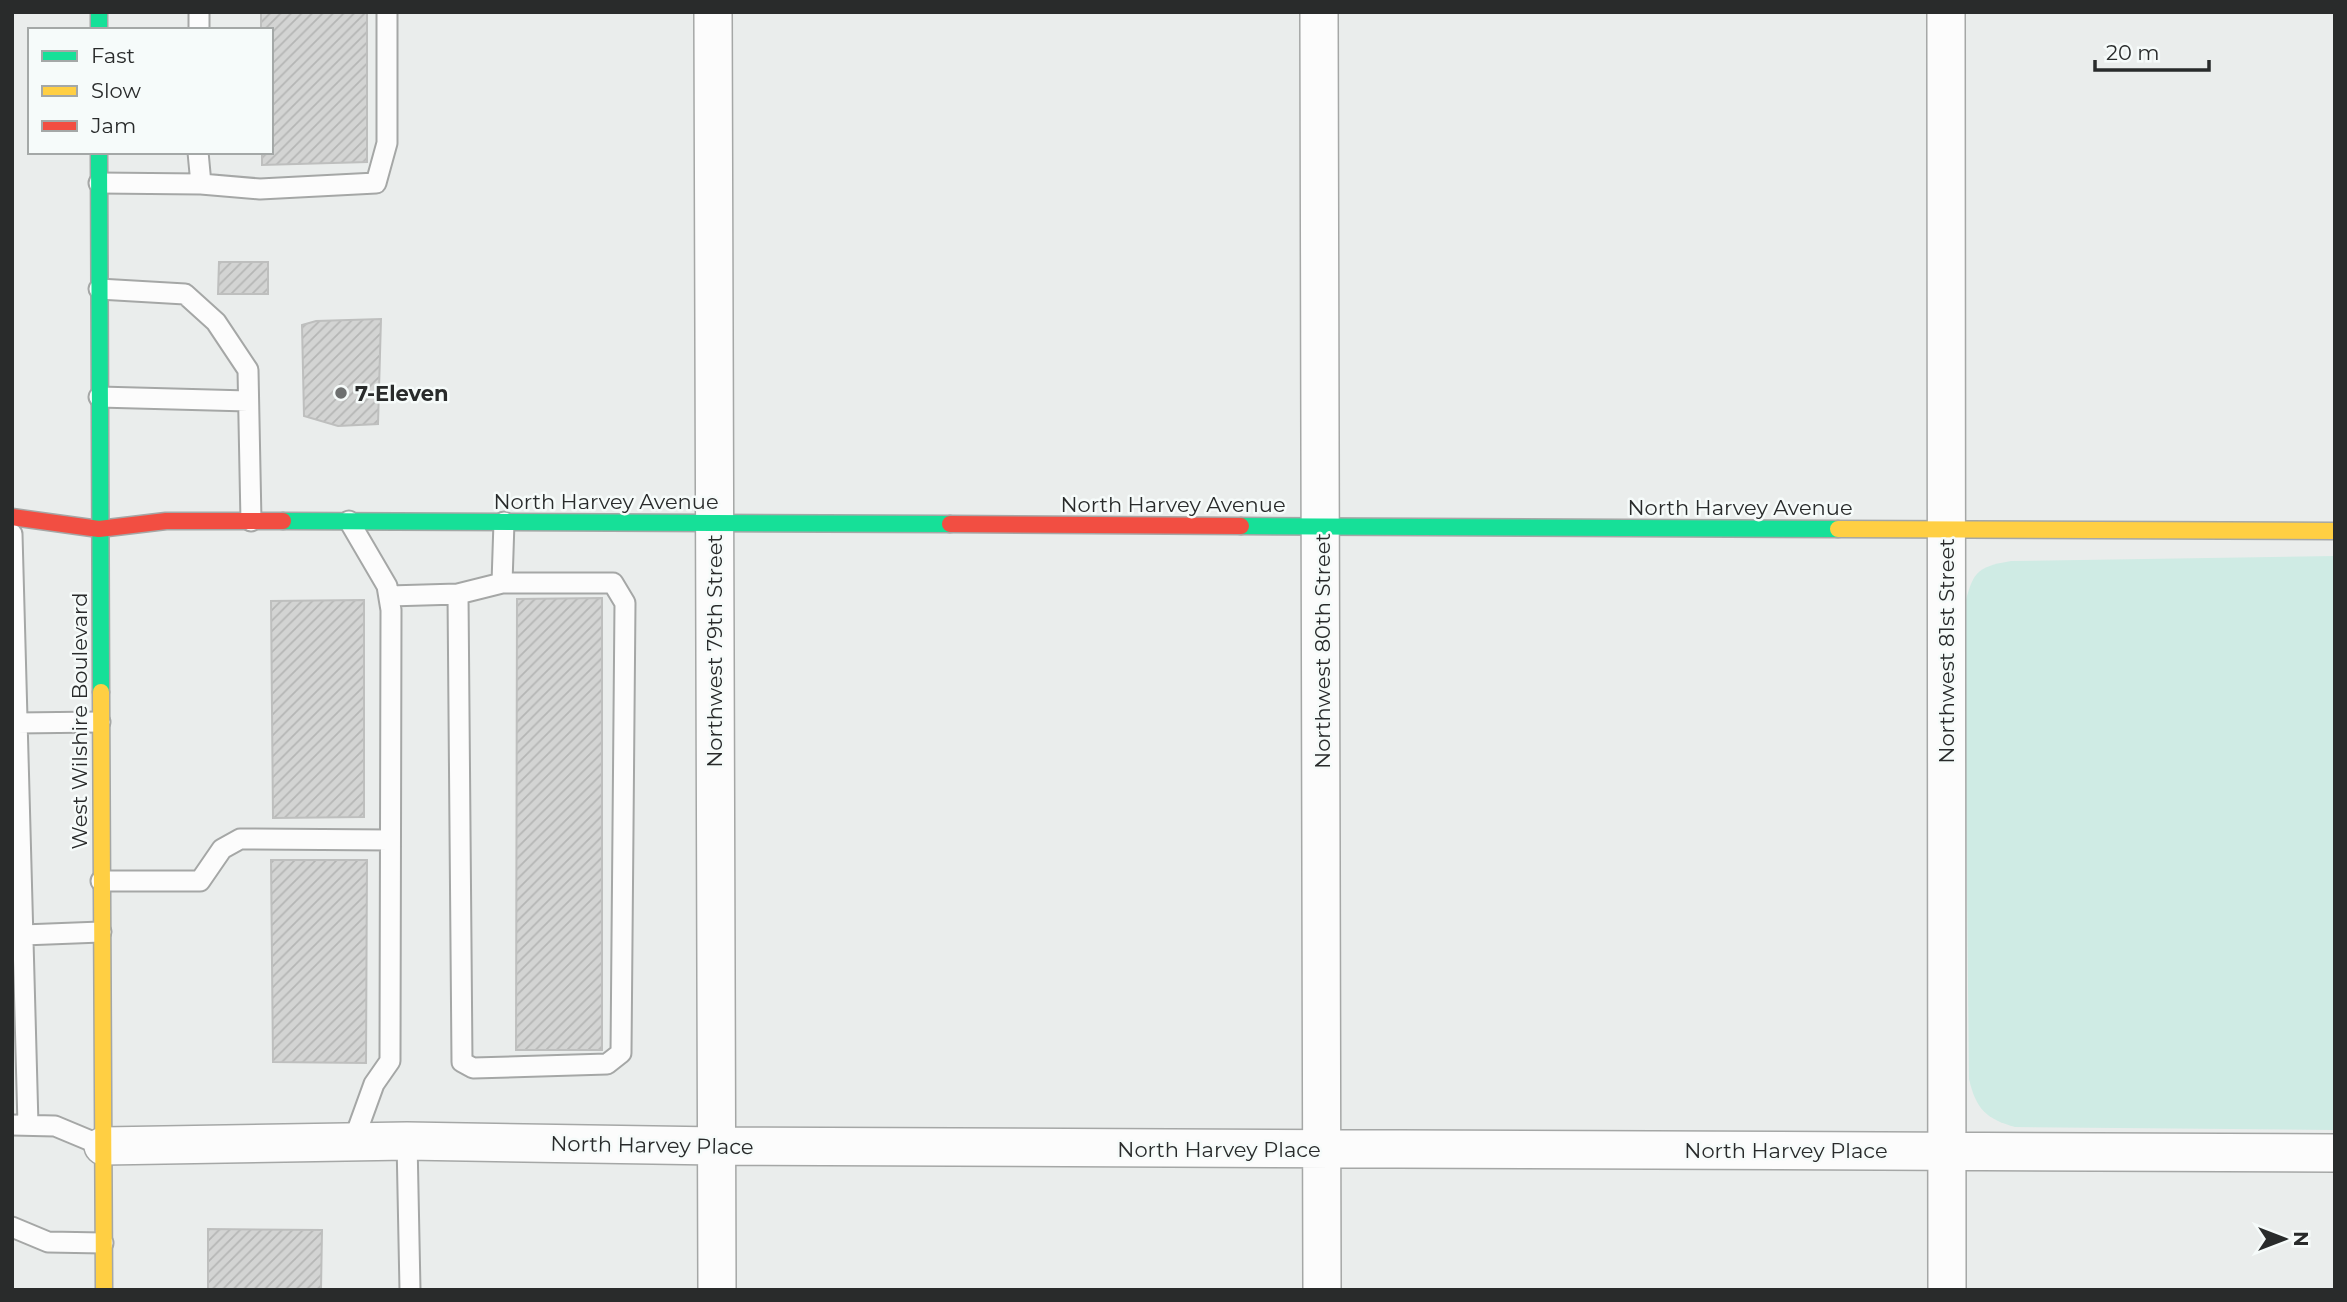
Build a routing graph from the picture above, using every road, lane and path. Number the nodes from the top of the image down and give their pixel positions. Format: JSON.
{"nodes":[{"id":1,"x":387,"y":12,"type":"edge"},
{"id":2,"x":713,"y":12,"type":"edge"},
{"id":3,"x":1319,"y":12,"type":"edge"},
{"id":4,"x":1946,"y":12,"type":"edge"},
{"id":5,"x":99,"y":154,"type":"edge"},
{"id":6,"x":198,"y":154,"type":"edge"},
{"id":7,"x":99,"y":183,"type":"junction"},
{"id":8,"x":201,"y":184,"type":"junction"},
{"id":9,"x":99,"y":289,"type":"junction"},
{"id":10,"x":99,"y":397,"type":"junction"},
{"id":11,"x":248,"y":401,"type":"junction"},
{"id":12,"x":12,"y":517,"type":"edge"},
{"id":13,"x":251,"y":521,"type":"junction"},
{"id":14,"x":349,"y":522,"type":"junction"},
{"id":15,"x":504,"y":522,"type":"junction"},
{"id":16,"x":713,"y":523,"type":"junction"},
{"id":17,"x":1322,"y":525,"type":"junction"},
{"id":18,"x":99,"y":529,"type":"junction"},
{"id":19,"x":1945,"y":530,"type":"junction"},
{"id":20,"x":2335,"y":531,"type":"edge"},
{"id":21,"x":12,"y":534,"type":"edge"},
{"id":22,"x":502,"y":583,"type":"junction"},
{"id":23,"x":458,"y":594,"type":"junction"},
{"id":24,"x":389,"y":596,"type":"junction"},
{"id":25,"x":100,"y":722,"type":"junction"},
{"id":26,"x":18,"y":723,"type":"junction"},
{"id":27,"x":390,"y":840,"type":"junction"},
{"id":28,"x":102,"y":881,"type":"junction"},
{"id":29,"x":102,"y":932,"type":"junction"},
{"id":30,"x":23,"y":935,"type":"junction"},
{"id":31,"x":20,"y":1125,"type":"edge"},
{"id":32,"x":407,"y":1141,"type":"junction"},
{"id":33,"x":353,"y":1142,"type":"junction"},
{"id":34,"x":103,"y":1146,"type":"junction"},
{"id":35,"x":717,"y":1146,"type":"junction"},
{"id":36,"x":1322,"y":1149,"type":"junction"},
{"id":37,"x":1947,"y":1150,"type":"junction"},
{"id":38,"x":2335,"y":1153,"type":"edge"},
{"id":39,"x":12,"y":1227,"type":"edge"},
{"id":40,"x":103,"y":1242,"type":"junction"},
{"id":41,"x":104,"y":1290,"type":"edge"},
{"id":42,"x":410,"y":1290,"type":"edge"},
{"id":43,"x":717,"y":1290,"type":"edge"},
{"id":44,"x":1322,"y":1290,"type":"edge"},
{"id":45,"x":1947,"y":1290,"type":"edge"}],
"edges":[{"from":1,"to":8,"type":"lane"},
{"from":2,"to":16,"type":"street","name":"Northwest 79th Street"},
{"from":3,"to":17,"type":"street","name":"Northwest 80th Street"},
{"from":4,"to":19,"type":"street","name":"Northwest 81st Street"},
{"from":5,"to":7,"type":"street","name":"West Wilshire Boulevard"},
{"from":6,"to":8,"type":"lane"},
{"from":7,"to":8,"type":"lane"},
{"from":7,"to":9,"type":"street","name":"West Wilshire Boulevard"},
{"from":9,"to":10,"type":"street","name":"West Wilshire Boulevard"},
{"from":9,"to":11,"type":"lane"},
{"from":10,"to":11,"type":"lane"},
{"from":10,"to":18,"type":"street","name":"West Wilshire Boulevard"},
{"from":11,"to":13,"type":"lane"},
{"from":12,"to":18,"type":"street","name":"North Harvey Avenue"},
{"from":13,"to":14,"type":"street","name":"North Harvey Avenue"},
{"from":13,"to":18,"type":"street","name":"North Harvey Avenue"},
{"from":14,"to":15,"type":"street","name":"North Harvey Avenue"},
{"from":14,"to":24,"type":"lane"},
{"from":15,"to":16,"type":"street","name":"North Harvey Avenue"},
{"from":15,"to":22,"type":"lane"},
{"from":16,"to":17,"type":"street","name":"North Harvey Avenue"},
{"from":16,"to":35,"type":"street","name":"Northwest 79th Street"},
{"from":17,"to":19,"type":"street","name":"North Harvey Avenue"},
{"from":17,"to":36,"type":"street","name":"Northwest 80th Street"},
{"from":18,"to":25,"type":"street","name":"West Wilshire Boulevard"},
{"from":19,"to":20,"type":"street","name":"North Harvey Avenue"},
{"from":19,"to":37,"type":"street","name":"Northwest 81st Street"},
{"from":21,"to":26,"type":"lane"},
{"from":22,"to":23,"type":"lane"},
{"from":22,"to":23,"type":"lane"},
{"from":23,"to":24,"type":"lane"},
{"from":24,"to":27,"type":"lane"},
{"from":25,"to":26,"type":"lane"},
{"from":25,"to":28,"type":"street","name":"West Wilshire Boulevard"},
{"from":26,"to":30,"type":"lane"},
{"from":27,"to":28,"type":"lane"},
{"from":27,"to":33,"type":"lane"},
{"from":28,"to":29,"type":"street","name":"West Wilshire Boulevard"},
{"from":29,"to":30,"type":"lane"},
{"from":29,"to":34,"type":"street","name":"West Wilshire Boulevard"},
{"from":30,"to":31,"type":"lane"},
{"from":31,"to":34,"type":"lane"},
{"from":32,"to":33,"type":"street","name":"North Harvey Place"},
{"from":32,"to":35,"type":"street","name":"North Harvey Place"},
{"from":32,"to":42,"type":"lane"},
{"from":33,"to":34,"type":"street","name":"North Harvey Place"},
{"from":34,"to":40,"type":"street","name":"West Wilshire Boulevard"},
{"from":35,"to":36,"type":"street","name":"North Harvey Place"},
{"from":35,"to":43,"type":"street","name":"Northwest 79th Street"},
{"from":36,"to":37,"type":"street","name":"North Harvey Place"},
{"from":36,"to":44,"type":"street","name":"Northwest 80th Street"},
{"from":37,"to":38,"type":"street","name":"North Harvey Place"},
{"from":37,"to":45,"type":"street","name":"Northwest 81st Street"},
{"from":39,"to":40,"type":"lane"},
{"from":40,"to":41,"type":"street","name":"West Wilshire Boulevard"}]}
